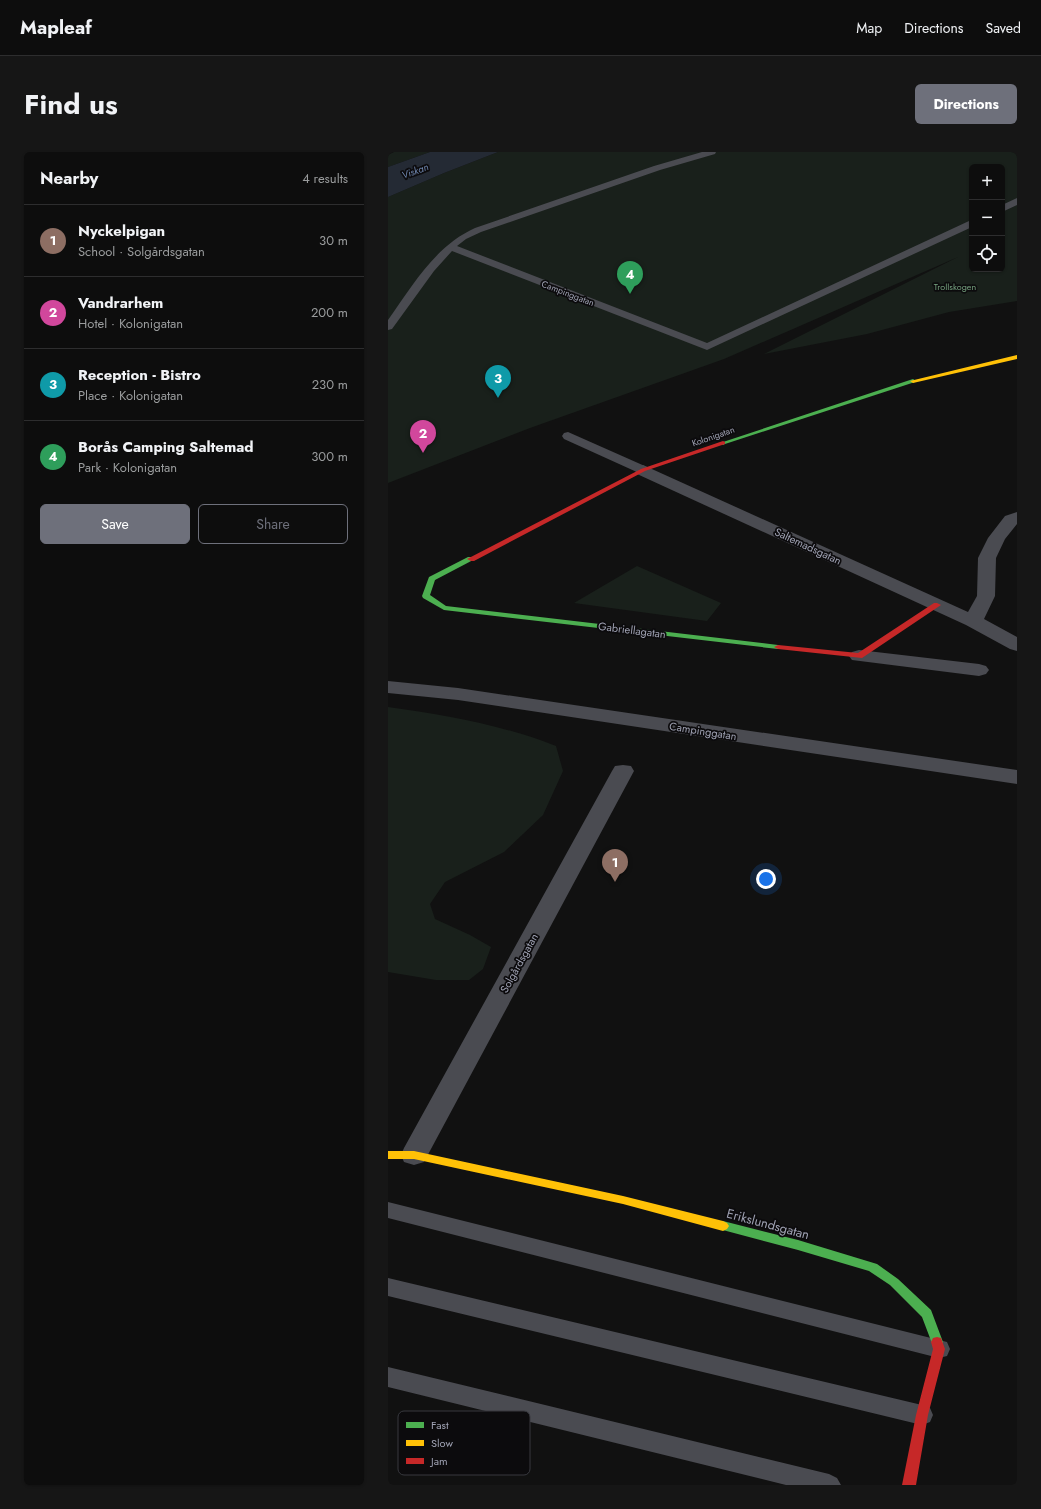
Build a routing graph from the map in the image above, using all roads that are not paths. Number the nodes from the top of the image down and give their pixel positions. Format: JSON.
{"nodes":[{"id":1,"x":712,"y":152,"type":"edge"},
{"id":2,"x":1017,"y":201,"type":"edge"},
{"id":3,"x":1005,"y":207,"type":"edge"},
{"id":4,"x":969,"y":223,"type":"edge"},
{"id":5,"x":450,"y":247,"type":"junction"},
{"id":6,"x":388,"y":327,"type":"edge"},
{"id":7,"x":1017,"y":357,"type":"edge"},
{"id":8,"x":568,"y":436,"type":"dead end"},
{"id":9,"x":643,"y":470,"type":"junction"},
{"id":10,"x":1017,"y":516,"type":"edge"},
{"id":11,"x":432,"y":579,"type":"joint"},
{"id":12,"x":937,"y":605,"type":"junction"},
{"id":13,"x":973,"y":621,"type":"junction"},
{"id":14,"x":1017,"y":645,"type":"edge"},
{"id":15,"x":859,"y":656,"type":"junction"},
{"id":16,"x":979,"y":670,"type":"dead end"},
{"id":17,"x":388,"y":687,"type":"edge"},
{"id":18,"x":623,"y":772,"type":"dead end"},
{"id":19,"x":1017,"y":778,"type":"edge"},
{"id":20,"x":388,"y":1155,"type":"edge"},
{"id":21,"x":414,"y":1155,"type":"junction"},
{"id":22,"x":388,"y":1210,"type":"edge"},
{"id":23,"x":388,"y":1287,"type":"edge"},
{"id":24,"x":939,"y":1349,"type":"junction"},
{"id":25,"x":388,"y":1377,"type":"edge"},
{"id":26,"x":527,"y":1411,"type":"edge"},
{"id":27,"x":530,"y":1412,"type":"edge"},
{"id":28,"x":922,"y":1414,"type":"junction"},
{"id":29,"x":829,"y":1485,"type":"edge"},
{"id":30,"x":909,"y":1485,"type":"edge"}],
"edges":[{"from":1,"to":5,"type":"lane"},
{"from":2,"to":3,"type":"lane"},
{"from":4,"to":5,"type":"lane","name":"Campinggatan"},
{"from":5,"to":6,"type":"lane"},
{"from":7,"to":9,"type":"street","name":"Kolonigatan"},
{"from":8,"to":9,"type":"lane"},
{"from":9,"to":11,"type":"street","name":"Kolonigatan"},
{"from":9,"to":12,"type":"street","name":"Saltemadsgatan"},
{"from":10,"to":13,"type":"street"},
{"from":11,"to":15,"type":"street","name":"Gabriellagatan"},
{"from":12,"to":13,"type":"street","name":"Saltemadsgatan"},
{"from":12,"to":15,"type":"street"},
{"from":13,"to":14,"type":"street","name":"Saltemadsgatan"},
{"from":15,"to":16,"type":"street","name":"Gabriellagatan"},
{"from":17,"to":19,"type":"street","name":"Campinggatan"},
{"from":18,"to":21,"type":"street","name":"Solgårdsgatan"},
{"from":20,"to":21,"type":"street","name":"Erikslundsgatan"},
{"from":21,"to":24,"type":"street","name":"Erikslundsgatan"},
{"from":22,"to":24,"type":"lane"},
{"from":23,"to":28,"type":"lane"},
{"from":24,"to":28,"type":"street"},
{"from":25,"to":26,"type":"lane"},
{"from":27,"to":29,"type":"lane"},
{"from":28,"to":30,"type":"street"}]}
